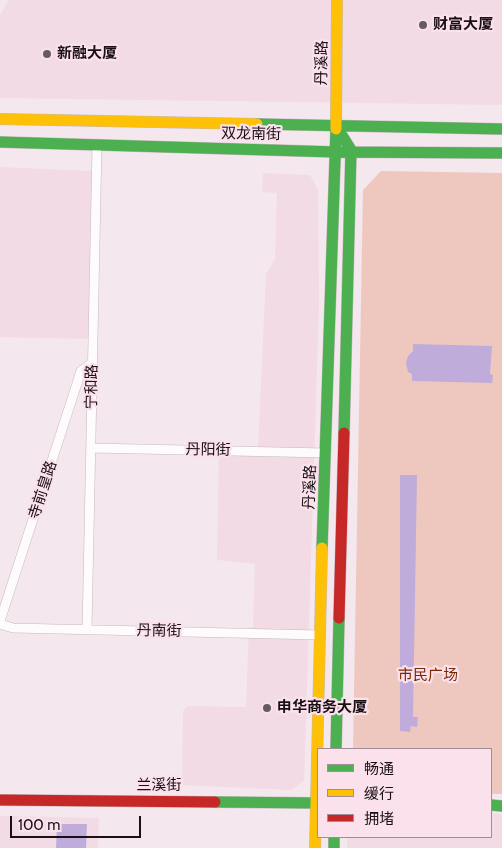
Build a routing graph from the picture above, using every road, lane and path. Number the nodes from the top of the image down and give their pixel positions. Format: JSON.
{"nodes":[{"id":1,"x":337,"y":0,"type":"edge"},
{"id":2,"x":0,"y":119,"type":"edge"},
{"id":3,"x":336,"y":126,"type":"junction"},
{"id":4,"x":502,"y":129,"type":"edge"},
{"id":5,"x":0,"y":142,"type":"edge"},
{"id":6,"x":97,"y":145,"type":"junction"},
{"id":7,"x":351,"y":150,"type":"junction"},
{"id":8,"x":336,"y":152,"type":"junction"},
{"id":9,"x":502,"y":153,"type":"edge"},
{"id":10,"x":92,"y":363,"type":"junction"},
{"id":11,"x":91,"y":448,"type":"junction"},
{"id":12,"x":326,"y":453,"type":"junction"},
{"id":13,"x":0,"y":623,"type":"edge"},
{"id":14,"x":87,"y":630,"type":"junction"},
{"id":15,"x":319,"y":635,"type":"junction"},
{"id":16,"x":318,"y":748,"type":"edge"},
{"id":17,"x":336,"y":748,"type":"edge"},
{"id":18,"x":0,"y":800,"type":"edge"},
{"id":19,"x":317,"y":803,"type":"edge"},
{"id":20,"x":316,"y":848,"type":"edge"}],
"edges":[{"from":1,"to":3,"type":"main road","name":"丹溪路"},
{"from":2,"to":3,"type":"main road","name":"双龙南街"},
{"from":3,"to":4,"type":"main road","name":"双龙南街"},
{"from":3,"to":7,"type":"main road"},
{"from":3,"to":8,"type":"main road","name":"丹溪路"},
{"from":5,"to":6,"type":"main road","name":"双龙南街"},
{"from":6,"to":8,"type":"main road","name":"双龙南街"},
{"from":6,"to":10,"type":"street","name":"宁和路"},
{"from":7,"to":8,"type":"main road","name":"双龙南街"},
{"from":7,"to":9,"type":"main road","name":"双龙南街"},
{"from":7,"to":17,"type":"main road"},
{"from":8,"to":12,"type":"main road","name":"丹溪路"},
{"from":10,"to":11,"type":"street","name":"宁和路"},
{"from":10,"to":13,"type":"street","name":"寺前皇路"},
{"from":11,"to":12,"type":"street","name":"丹阳街"},
{"from":11,"to":14,"type":"street","name":"宁和路"},
{"from":12,"to":15,"type":"main road","name":"丹溪路"},
{"from":13,"to":14,"type":"street","name":"丹南街"},
{"from":14,"to":15,"type":"street","name":"丹南街"},
{"from":15,"to":16,"type":"main road","name":"丹溪路"},
{"from":18,"to":19,"type":"main road","name":"兰溪街"},
{"from":19,"to":20,"type":"main road","name":"丹溪路"}]}
